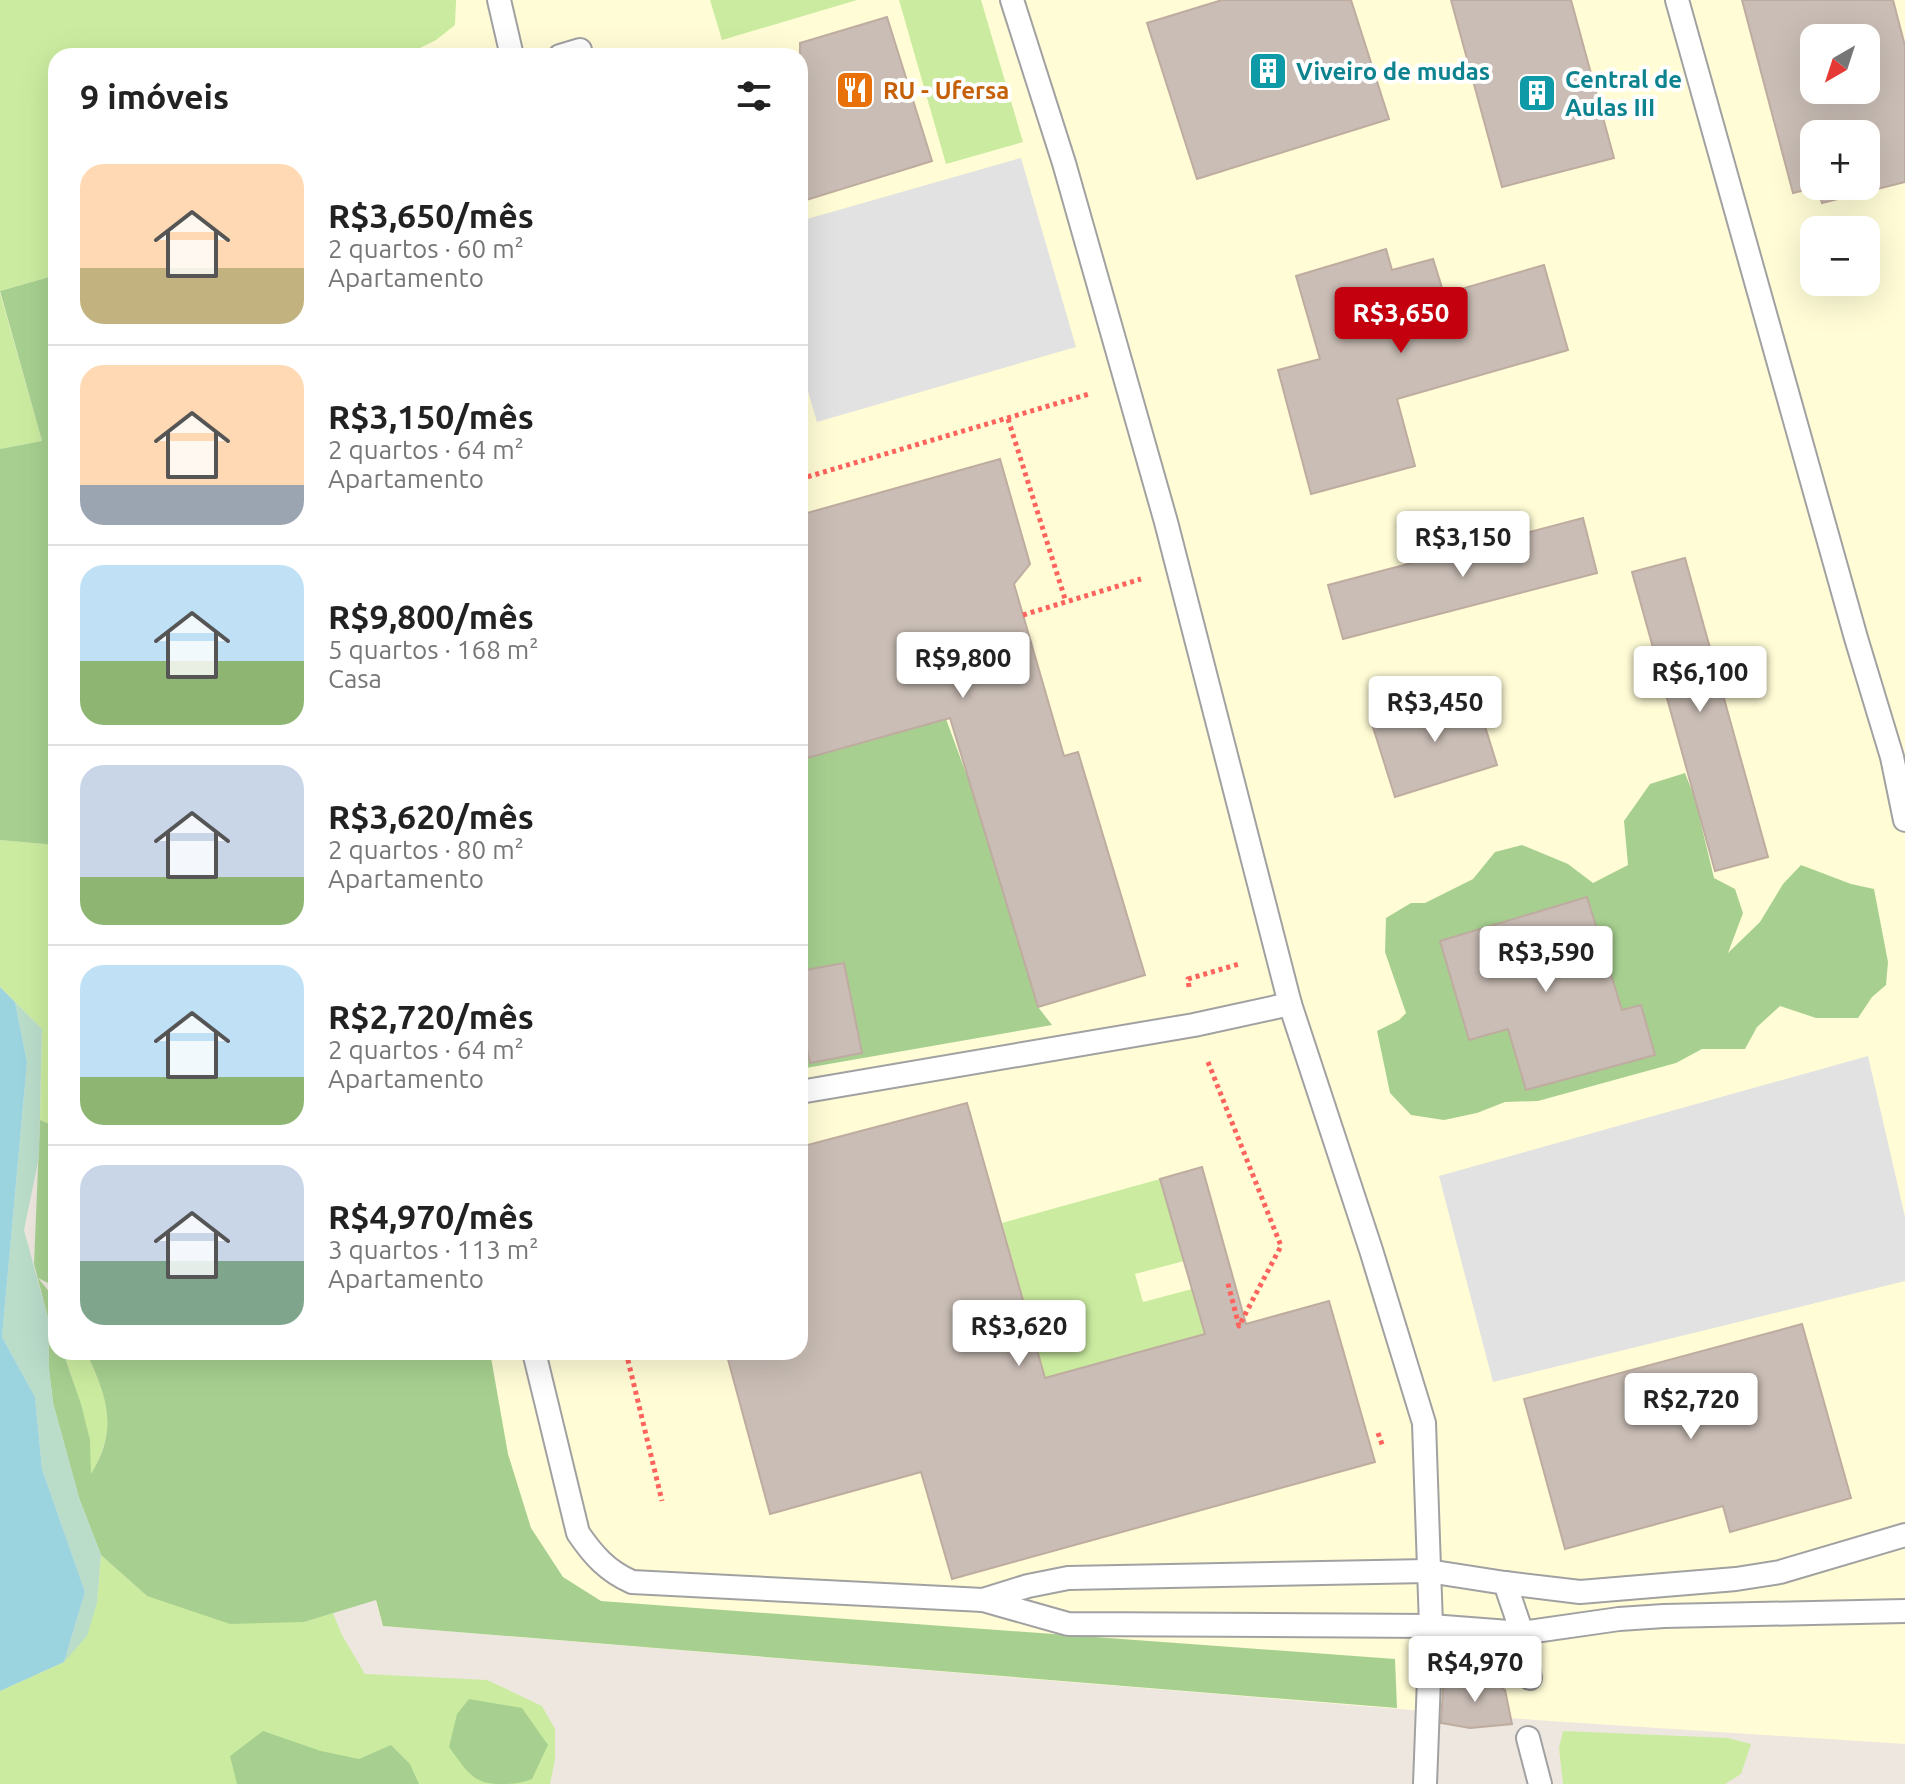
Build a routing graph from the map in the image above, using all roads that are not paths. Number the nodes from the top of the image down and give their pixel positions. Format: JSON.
{"nodes":[{"id":1,"x":499,"y":0,"type":"edge"},
{"id":2,"x":1012,"y":0,"type":"edge"},
{"id":3,"x":1677,"y":0,"type":"edge"},
{"id":4,"x":510,"y":48,"type":"edge"},
{"id":5,"x":1898,"y":758,"type":"edge"},
{"id":6,"x":1905,"y":820,"type":"edge"},
{"id":7,"x":1290,"y":1004,"type":"junction"},
{"id":8,"x":808,"y":1091,"type":"edge"},
{"id":9,"x":536,"y":1360,"type":"edge"},
{"id":10,"x":1905,"y":1535,"type":"edge"},
{"id":11,"x":1428,"y":1571,"type":"junction"},
{"id":12,"x":1505,"y":1583,"type":"junction"},
{"id":13,"x":983,"y":1600,"type":"junction"},
{"id":14,"x":1905,"y":1611,"type":"edge"},
{"id":15,"x":1431,"y":1626,"type":"junction"},
{"id":16,"x":1522,"y":1633,"type":"junction"},
{"id":17,"x":1530,"y":1678,"type":"dead end"},
{"id":18,"x":1528,"y":1738,"type":"dead end"},
{"id":19,"x":1425,"y":1784,"type":"edge"},
{"id":20,"x":1540,"y":1784,"type":"edge"}],
"edges":[{"from":1,"to":4,"type":"lane"},
{"from":2,"to":7,"type":"lane"},
{"from":3,"to":5,"type":"lane"},
{"from":5,"to":6,"type":"lane"},
{"from":7,"to":8,"type":"lane"},
{"from":7,"to":11,"type":"lane"},
{"from":9,"to":13,"type":"lane"},
{"from":10,"to":12,"type":"lane"},
{"from":11,"to":12,"type":"lane"},
{"from":11,"to":13,"type":"lane"},
{"from":11,"to":15,"type":"lane"},
{"from":12,"to":16,"type":"lane"},
{"from":13,"to":15,"type":"lane"},
{"from":14,"to":16,"type":"lane"},
{"from":15,"to":16,"type":"lane"},
{"from":15,"to":19,"type":"lane"},
{"from":16,"to":17,"type":"lane"},
{"from":18,"to":20,"type":"lane"}]}
